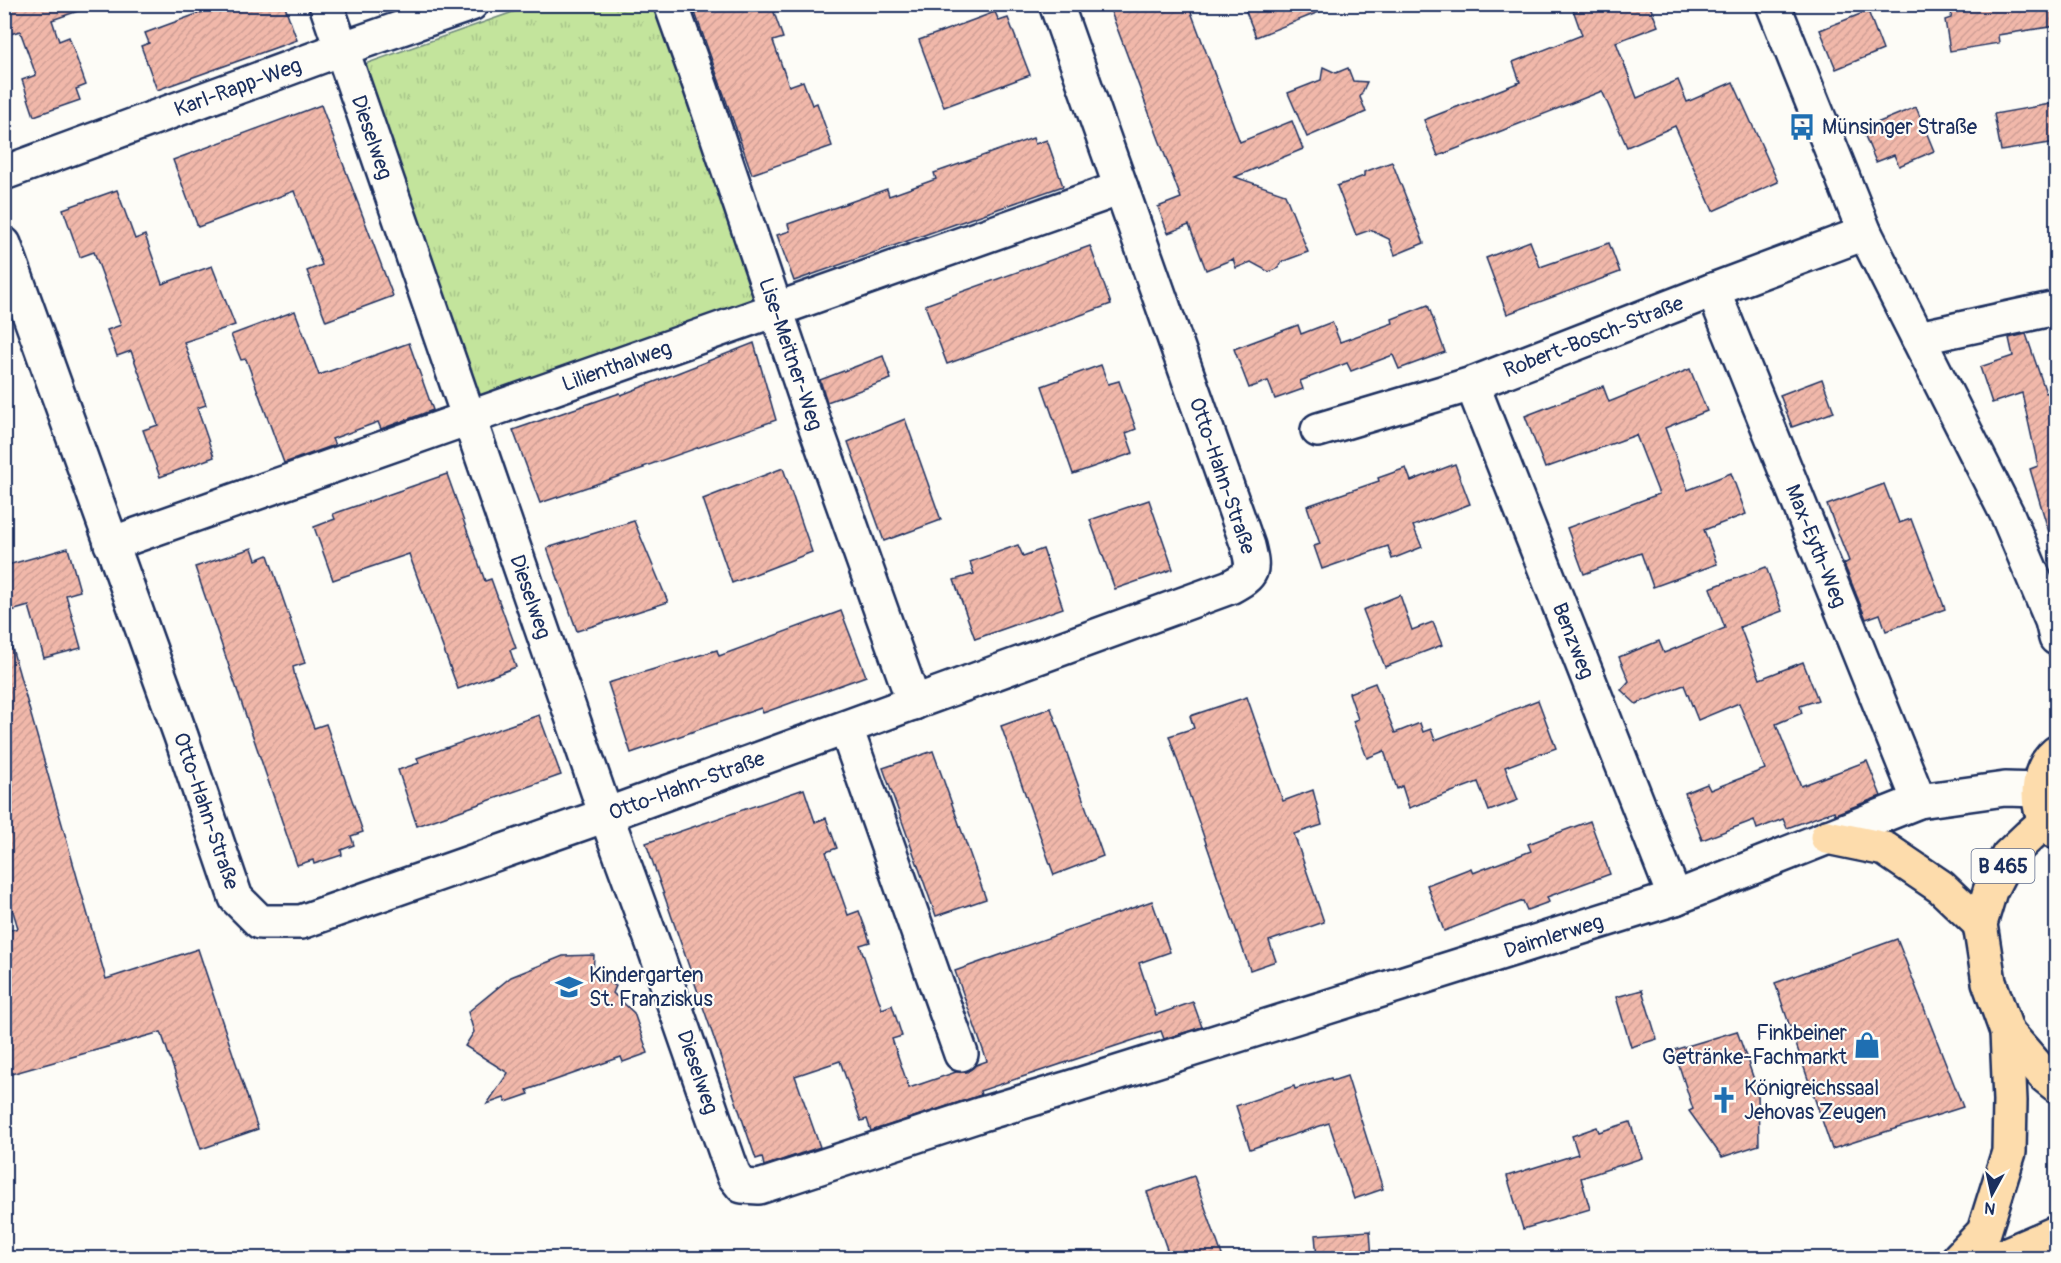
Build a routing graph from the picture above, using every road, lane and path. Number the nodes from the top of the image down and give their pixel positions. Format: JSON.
{"nodes":[{"id":1,"x":326,"y":4,"type":"edge"},
{"id":2,"x":471,"y":4,"type":"edge"},
{"id":3,"x":670,"y":4,"type":"edge"},
{"id":4,"x":1056,"y":4,"type":"edge"},
{"id":5,"x":1773,"y":4,"type":"edge"},
{"id":6,"x":341,"y":50,"type":"junction"},
{"id":7,"x":4,"y":173,"type":"edge"},
{"id":8,"x":1121,"y":188,"type":"junction"},
{"id":9,"x":1865,"y":233,"type":"junction"},
{"id":10,"x":4,"y":244,"type":"edge"},
{"id":11,"x":1713,"y":290,"type":"junction"},
{"id":12,"x":2056,"y":308,"type":"edge"},
{"id":13,"x":776,"y":310,"type":"junction"},
{"id":14,"x":1918,"y":338,"type":"junction"},
{"id":15,"x":1472,"y":384,"type":"junction"},
{"id":16,"x":469,"y":417,"type":"junction"},
{"id":17,"x":1318,"y":430,"type":"dead end"},
{"id":18,"x":111,"y":544,"type":"junction"},
{"id":19,"x":2056,"y":638,"type":"edge"},
{"id":20,"x":914,"y":703,"type":"junction"},
{"id":21,"x":846,"y":728,"type":"junction"},
{"id":22,"x":2056,"y":753,"type":"edge"},
{"id":23,"x":2039,"y":790,"type":"junction"},
{"id":24,"x":1919,"y":801,"type":"junction"},
{"id":25,"x":606,"y":815,"type":"junction"},
{"id":26,"x":2051,"y":827,"type":"edge"},
{"id":27,"x":1827,"y":837,"type":"junction"},
{"id":28,"x":1675,"y":898,"type":"junction"},
{"id":29,"x":1980,"y":924,"type":"junction"},
{"id":30,"x":2007,"y":1032,"type":"junction"},
{"id":31,"x":961,"y":1054,"type":"dead end"},
{"id":32,"x":2056,"y":1085,"type":"edge"},
{"id":33,"x":742,"y":1186,"type":"joint"},
{"id":34,"x":2056,"y":1233,"type":"edge"},
{"id":35,"x":1959,"y":1258,"type":"edge"},
{"id":36,"x":1998,"y":1258,"type":"edge"}],
"edges":[{"from":1,"to":6,"type":"street","name":"Dieselweg"},
{"from":2,"to":6,"type":"street","name":"Karl-Rapp-Weg"},
{"from":3,"to":13,"type":"street","name":"Lise-Meitner-Weg"},
{"from":4,"to":8,"type":"street","name":"Otto-Hahn-Straße"},
{"from":5,"to":9,"type":"street"},
{"from":6,"to":7,"type":"street","name":"Karl-Rapp-Weg"},
{"from":6,"to":16,"type":"street","name":"Dieselweg"},
{"from":8,"to":13,"type":"street","name":"Lilienthalweg"},
{"from":8,"to":20,"type":"street","name":"Otto-Hahn-Straße"},
{"from":9,"to":11,"type":"street","name":"Robert-Bosch-Straße"},
{"from":9,"to":14,"type":"street"},
{"from":10,"to":18,"type":"street","name":"Otto-Hahn-Straße"},
{"from":11,"to":15,"type":"street","name":"Robert-Bosch-Straße"},
{"from":11,"to":24,"type":"street","name":"Max-Eyth-Weg"},
{"from":12,"to":14,"type":"street"},
{"from":13,"to":16,"type":"street","name":"Lilienthalweg"},
{"from":13,"to":20,"type":"street","name":"Lise-Meitner-Weg"},
{"from":14,"to":19,"type":"street"},
{"from":15,"to":17,"type":"street","name":"Robert-Bosch-Straße"},
{"from":15,"to":28,"type":"street","name":"Benzweg"},
{"from":16,"to":18,"type":"street","name":"Lilienthalweg"},
{"from":16,"to":25,"type":"street","name":"Dieselweg"},
{"from":18,"to":25,"type":"street","name":"Otto-Hahn-Straße"},
{"from":20,"to":21,"type":"street","name":"Otto-Hahn-Straße"},
{"from":21,"to":25,"type":"street","name":"Otto-Hahn-Straße"},
{"from":21,"to":31,"type":"street"},
{"from":22,"to":23,"type":"main road"},
{"from":23,"to":24,"type":"street","name":"Daimlerweg"},
{"from":23,"to":26,"type":"main road","number":"B 465"},
{"from":24,"to":27,"type":"street","name":"Daimlerweg"},
{"from":25,"to":33,"type":"street","name":"Dieselweg"},
{"from":26,"to":29,"type":"main road","number":"B 465"},
{"from":27,"to":28,"type":"street","name":"Daimlerweg"},
{"from":27,"to":29,"type":"main road"},
{"from":28,"to":33,"type":"street","name":"Daimlerweg"},
{"from":29,"to":30,"type":"main road","number":"B 465"},
{"from":30,"to":32,"type":"main road","number":"B 465"},
{"from":30,"to":35,"type":"main road","number":"B 465"},
{"from":34,"to":36,"type":"main road"}]}
